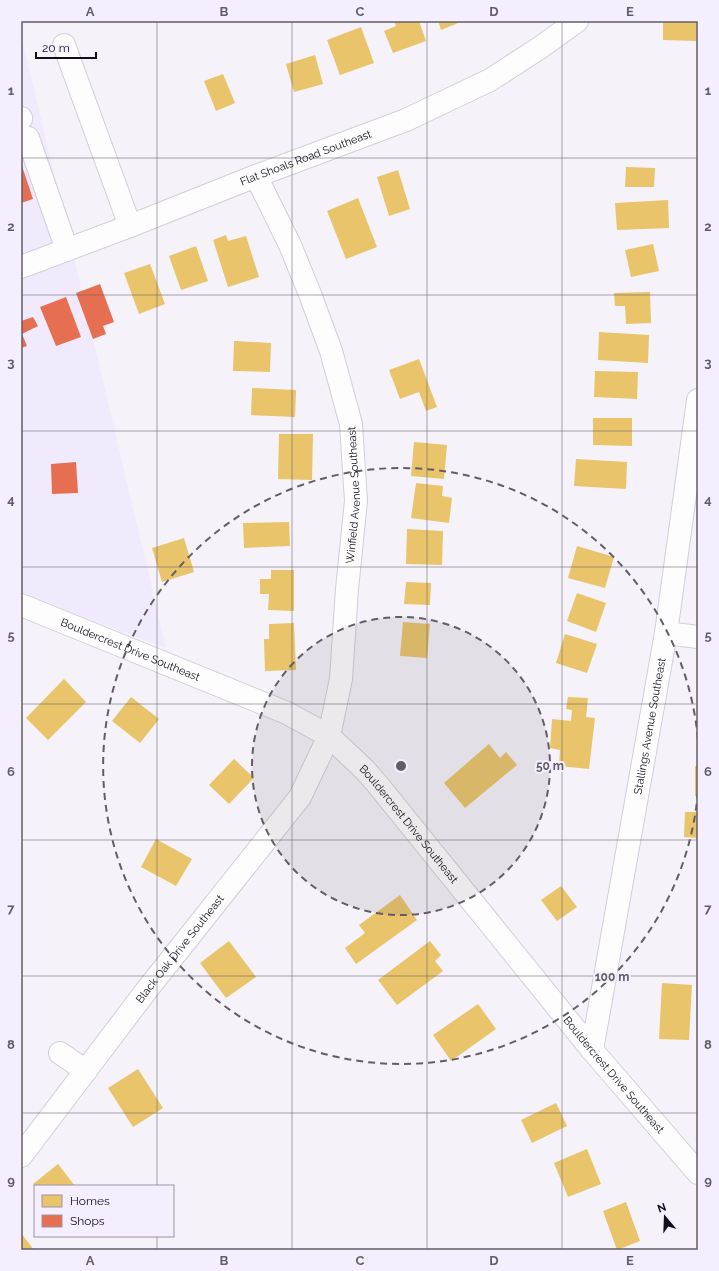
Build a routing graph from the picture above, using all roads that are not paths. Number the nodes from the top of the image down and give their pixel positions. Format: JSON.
{"nodes":[{"id":1,"x":577,"y":21,"type":"edge"},
{"id":2,"x":64,"y":45,"type":"dead end"},
{"id":3,"x":23,"y":125,"type":"edge"},
{"id":4,"x":256,"y":176,"type":"junction"},
{"id":5,"x":130,"y":226,"type":"junction"},
{"id":6,"x":67,"y":250,"type":"junction"},
{"id":7,"x":21,"y":267,"type":"edge"},
{"id":8,"x":698,"y":400,"type":"edge"},
{"id":9,"x":21,"y":605,"type":"edge"},
{"id":10,"x":666,"y":633,"type":"junction"},
{"id":11,"x":698,"y":637,"type":"edge"},
{"id":12,"x":329,"y":736,"type":"junction"},
{"id":13,"x":592,"y":1050,"type":"junction"},
{"id":14,"x":60,"y":1053,"type":"dead end"},
{"id":15,"x":86,"y":1071,"type":"junction"},
{"id":16,"x":21,"y":1156,"type":"edge"},
{"id":17,"x":698,"y":1173,"type":"edge"}],
"edges":[{"from":1,"to":4,"type":"street","name":"Flat Shoals Road Southeast"},
{"from":2,"to":5,"type":"street"},
{"from":3,"to":6,"type":"street"},
{"from":4,"to":5,"type":"street","name":"Flat Shoals Road Southeast"},
{"from":4,"to":12,"type":"street","name":"Winfield Avenue Southeast"},
{"from":5,"to":6,"type":"street","name":"Flat Shoals Road Southeast"},
{"from":6,"to":7,"type":"street","name":"Flat Shoals Road Southeast"},
{"from":8,"to":10,"type":"street","name":"Stallings Avenue Southeast"},
{"from":9,"to":12,"type":"street","name":"Bouldercrest Drive Southeast"},
{"from":10,"to":11,"type":"street"},
{"from":10,"to":13,"type":"street","name":"Stallings Avenue Southeast"},
{"from":12,"to":13,"type":"street","name":"Bouldercrest Drive Southeast"},
{"from":12,"to":15,"type":"street","name":"Black Oak Drive Southeast"},
{"from":13,"to":17,"type":"street","name":"Bouldercrest Drive Southeast"},
{"from":14,"to":15,"type":"street"},
{"from":15,"to":16,"type":"street","name":"Black Oak Drive Southeast"}]}
